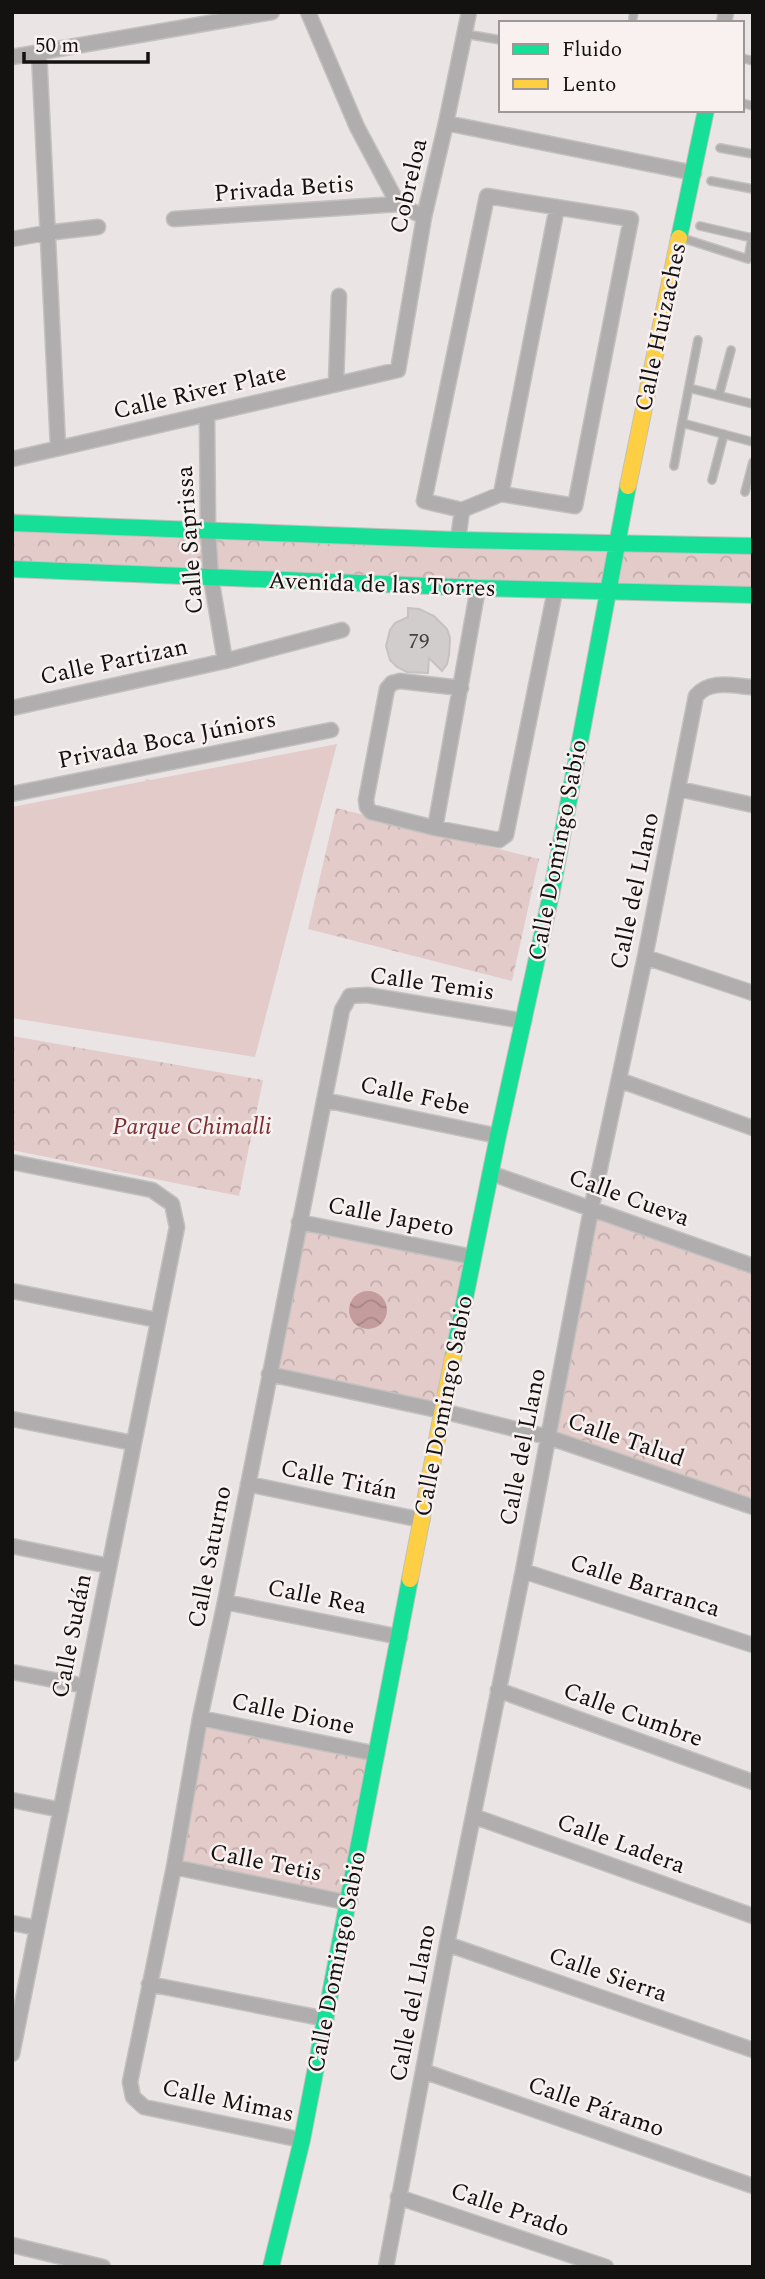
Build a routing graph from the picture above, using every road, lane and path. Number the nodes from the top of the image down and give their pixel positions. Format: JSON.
{"nodes":[{"id":1,"x":272,"y":12,"type":"edge"},
{"id":2,"x":308,"y":12,"type":"edge"},
{"id":3,"x":469,"y":12,"type":"edge"},
{"id":4,"x":246,"y":14,"type":"edge"},
{"id":5,"x":465,"y":34,"type":"junction"},
{"id":6,"x":499,"y":40,"type":"edge"},
{"id":7,"x":39,"y":52,"type":"junction"},
{"id":8,"x":12,"y":57,"type":"edge"},
{"id":9,"x":706,"y":112,"type":"edge"},
{"id":10,"x":446,"y":122,"type":"junction"},
{"id":11,"x":720,"y":148,"type":"dead end"},
{"id":12,"x":753,"y":153,"type":"edge"},
{"id":13,"x":694,"y":173,"type":"junction"},
{"id":14,"x":711,"y":181,"type":"dead end"},
{"id":15,"x":753,"y":189,"type":"edge"},
{"id":16,"x":398,"y":205,"type":"junction"},
{"id":17,"x":557,"y":207,"type":"junction"},
{"id":18,"x":424,"y":216,"type":"junction"},
{"id":19,"x":174,"y":219,"type":"dead end"},
{"id":20,"x":700,"y":226,"type":"dead end"},
{"id":21,"x":98,"y":227,"type":"dead end"},
{"id":22,"x":46,"y":233,"type":"junction"},
{"id":23,"x":680,"y":237,"type":"junction"},
{"id":24,"x":752,"y":237,"type":"edge"},
{"id":25,"x":12,"y":239,"type":"edge"},
{"id":26,"x":340,"y":296,"type":"dead end"},
{"id":27,"x":698,"y":340,"type":"dead end"},
{"id":28,"x":731,"y":350,"type":"dead end"},
{"id":29,"x":398,"y":370,"type":"joint"},
{"id":30,"x":336,"y":383,"type":"junction"},
{"id":31,"x":689,"y":388,"type":"junction"},
{"id":32,"x":719,"y":395,"type":"junction"},
{"id":33,"x":753,"y":404,"type":"edge"},
{"id":34,"x":206,"y":416,"type":"junction"},
{"id":35,"x":682,"y":423,"type":"junction"},
{"id":36,"x":724,"y":434,"type":"junction"},
{"id":37,"x":753,"y":442,"type":"edge"},
{"id":38,"x":58,"y":447,"type":"junction"},
{"id":39,"x":12,"y":459,"type":"edge"},
{"id":40,"x":753,"y":462,"type":"edge"},
{"id":41,"x":674,"y":466,"type":"dead end"},
{"id":42,"x":712,"y":480,"type":"dead end"},
{"id":43,"x":745,"y":492,"type":"dead end"},
{"id":44,"x":501,"y":494,"type":"junction"},
{"id":45,"x":463,"y":510,"type":"junction"},
{"id":46,"x":12,"y":523,"type":"edge"},
{"id":47,"x":208,"y":530,"type":"junction"},
{"id":48,"x":458,"y":540,"type":"junction"},
{"id":49,"x":616,"y":544,"type":"junction"},
{"id":50,"x":753,"y":546,"type":"edge"},
{"id":51,"x":12,"y":569,"type":"edge"},
{"id":52,"x":211,"y":578,"type":"junction"},
{"id":53,"x":478,"y":588,"type":"junction"},
{"id":54,"x":555,"y":591,"type":"junction"},
{"id":55,"x":607,"y":592,"type":"junction"},
{"id":56,"x":753,"y":595,"type":"edge"},
{"id":57,"x":342,"y":630,"type":"dead end"},
{"id":58,"x":225,"y":661,"type":"junction"},
{"id":59,"x":753,"y":687,"type":"edge"},
{"id":60,"x":461,"y":688,"type":"junction"},
{"id":61,"x":12,"y":708,"type":"edge"},
{"id":62,"x":331,"y":730,"type":"dead end"},
{"id":63,"x":679,"y":789,"type":"junction"},
{"id":64,"x":12,"y":794,"type":"edge"},
{"id":65,"x":753,"y":805,"type":"edge"},
{"id":66,"x":435,"y":828,"type":"junction"},
{"id":67,"x":645,"y":957,"type":"junction"},
{"id":68,"x":753,"y":993,"type":"edge"},
{"id":69,"x":342,"y":1010,"type":"joint"},
{"id":70,"x":524,"y":1021,"type":"junction"},
{"id":71,"x":619,"y":1080,"type":"junction"},
{"id":72,"x":324,"y":1100,"type":"junction"},
{"id":73,"x":753,"y":1128,"type":"edge"},
{"id":74,"x":498,"y":1136,"type":"junction"},
{"id":75,"x":12,"y":1162,"type":"edge"},
{"id":76,"x":490,"y":1172,"type":"junction"},
{"id":77,"x":591,"y":1210,"type":"junction"},
{"id":78,"x":299,"y":1222,"type":"junction"},
{"id":79,"x":473,"y":1257,"type":"junction"},
{"id":80,"x":753,"y":1266,"type":"edge"},
{"id":81,"x":12,"y":1291,"type":"edge"},
{"id":82,"x":158,"y":1320,"type":"junction"},
{"id":83,"x":269,"y":1374,"type":"junction"},
{"id":84,"x":442,"y":1411,"type":"junction"},
{"id":85,"x":12,"y":1419,"type":"edge"},
{"id":86,"x":548,"y":1437,"type":"junction"},
{"id":87,"x":133,"y":1443,"type":"junction"},
{"id":88,"x":248,"y":1484,"type":"junction"},
{"id":89,"x":753,"y":1507,"type":"edge"},
{"id":90,"x":422,"y":1520,"type":"junction"},
{"id":91,"x":12,"y":1546,"type":"edge"},
{"id":92,"x":109,"y":1566,"type":"junction"},
{"id":93,"x":523,"y":1571,"type":"junction"},
{"id":94,"x":225,"y":1602,"type":"junction"},
{"id":95,"x":400,"y":1637,"type":"junction"},
{"id":96,"x":753,"y":1645,"type":"edge"},
{"id":97,"x":12,"y":1672,"type":"edge"},
{"id":98,"x":85,"y":1686,"type":"junction"},
{"id":99,"x":498,"y":1690,"type":"junction"},
{"id":100,"x":200,"y":1718,"type":"junction"},
{"id":101,"x":377,"y":1754,"type":"junction"},
{"id":102,"x":753,"y":1782,"type":"edge"},
{"id":103,"x":12,"y":1800,"type":"edge"},
{"id":104,"x":61,"y":1810,"type":"junction"},
{"id":105,"x":473,"y":1816,"type":"junction"},
{"id":106,"x":174,"y":1867,"type":"junction"},
{"id":107,"x":349,"y":1903,"type":"junction"},
{"id":108,"x":753,"y":1916,"type":"edge"},
{"id":109,"x":12,"y":1923,"type":"edge"},
{"id":110,"x":37,"y":1928,"type":"junction"},
{"id":111,"x":447,"y":1944,"type":"junction"},
{"id":112,"x":149,"y":1984,"type":"junction"},
{"id":113,"x":326,"y":2019,"type":"junction"},
{"id":114,"x":753,"y":2050,"type":"edge"},
{"id":115,"x":12,"y":2054,"type":"edge"},
{"id":116,"x":424,"y":2071,"type":"junction"},
{"id":117,"x":144,"y":2107,"type":"joint"},
{"id":118,"x":302,"y":2140,"type":"junction"},
{"id":119,"x":753,"y":2186,"type":"edge"},
{"id":120,"x":398,"y":2197,"type":"junction"},
{"id":121,"x":13,"y":2247,"type":"edge"},
{"id":122,"x":103,"y":2267,"type":"edge"},
{"id":123,"x":271,"y":2267,"type":"edge"},
{"id":124,"x":386,"y":2267,"type":"edge"},
{"id":125,"x":607,"y":2267,"type":"edge"}],
"edges":[{"from":1,"to":4,"type":"street"},
{"from":2,"to":16,"type":"street"},
{"from":3,"to":5,"type":"street","name":"Cobreloa"},
{"from":4,"to":7,"type":"street"},
{"from":5,"to":6,"type":"lane"},
{"from":5,"to":10,"type":"street","name":"Cobreloa"},
{"from":7,"to":8,"type":"street"},
{"from":7,"to":22,"type":"street"},
{"from":9,"to":13,"type":"street","name":"Calle Huizaches"},
{"from":10,"to":13,"type":"street"},
{"from":10,"to":18,"type":"street","name":"Cobreloa"},
{"from":11,"to":12,"type":"lane"},
{"from":13,"to":23,"type":"street","name":"Calle Huizaches"},
{"from":14,"to":15,"type":"lane"},
{"from":16,"to":18,"type":"street"},
{"from":16,"to":19,"type":"street","name":"Privada Betis"},
{"from":17,"to":44,"type":"street"},
{"from":17,"to":44,"type":"street"},
{"from":17,"to":45,"type":"street"},
{"from":18,"to":29,"type":"street","name":"Cobreloa"},
{"from":20,"to":24,"type":"lane"},
{"from":21,"to":22,"type":"street"},
{"from":22,"to":25,"type":"street"},
{"from":22,"to":38,"type":"street"},
{"from":23,"to":24,"type":"lane"},
{"from":23,"to":49,"type":"street","name":"Calle Huizaches"},
{"from":26,"to":30,"type":"street"},
{"from":27,"to":31,"type":"lane"},
{"from":28,"to":32,"type":"lane"},
{"from":29,"to":30,"type":"street","name":"Calle River Plate"},
{"from":30,"to":34,"type":"street","name":"Calle River Plate"},
{"from":31,"to":32,"type":"lane"},
{"from":31,"to":35,"type":"lane"},
{"from":32,"to":33,"type":"lane"},
{"from":34,"to":38,"type":"street","name":"Calle River Plate"},
{"from":34,"to":47,"type":"street","name":"Calle Saprissa"},
{"from":35,"to":36,"type":"lane"},
{"from":35,"to":41,"type":"lane"},
{"from":36,"to":37,"type":"lane"},
{"from":36,"to":42,"type":"lane"},
{"from":38,"to":39,"type":"street","name":"Calle River Plate"},
{"from":40,"to":43,"type":"lane"},
{"from":44,"to":45,"type":"street"},
{"from":45,"to":48,"type":"street"},
{"from":46,"to":47,"type":"street","name":"Avenida de las Torres"},
{"from":47,"to":48,"type":"street","name":"Avenida de las Torres"},
{"from":47,"to":52,"type":"street","name":"Calle Saprissa"},
{"from":48,"to":49,"type":"street","name":"Avenida de las Torres"},
{"from":49,"to":50,"type":"street","name":"Avenida de las Torres"},
{"from":49,"to":55,"type":"street","name":"Calle Domingo Sabio"},
{"from":51,"to":52,"type":"street","name":"Avenida de las Torres"},
{"from":52,"to":53,"type":"street","name":"Avenida de las Torres"},
{"from":52,"to":58,"type":"street","name":"Calle Saprissa"},
{"from":53,"to":54,"type":"street","name":"Avenida de las Torres"},
{"from":53,"to":60,"type":"street"},
{"from":54,"to":55,"type":"street","name":"Avenida de las Torres"},
{"from":54,"to":66,"type":"street"},
{"from":55,"to":56,"type":"street","name":"Avenida de las Torres"},
{"from":55,"to":70,"type":"street","name":"Calle Domingo Sabio"},
{"from":57,"to":58,"type":"street","name":"Calle Partizan"},
{"from":58,"to":61,"type":"street","name":"Calle Partizan"},
{"from":59,"to":63,"type":"street","name":"Calle del Llano"},
{"from":60,"to":66,"type":"street"},
{"from":60,"to":66,"type":"street"},
{"from":62,"to":64,"type":"street","name":"Privada Boca Júniors"},
{"from":63,"to":65,"type":"street"},
{"from":63,"to":67,"type":"street","name":"Calle del Llano"},
{"from":67,"to":68,"type":"street"},
{"from":67,"to":71,"type":"street","name":"Calle del Llano"},
{"from":69,"to":70,"type":"street","name":"Calle Temis"},
{"from":69,"to":72,"type":"street","name":"Calle Saturno"},
{"from":70,"to":74,"type":"street","name":"Calle Domingo Sabio"},
{"from":71,"to":73,"type":"street"},
{"from":71,"to":77,"type":"street","name":"Calle del Llano"},
{"from":72,"to":74,"type":"street","name":"Calle Febe"},
{"from":72,"to":78,"type":"street","name":"Calle Saturno"},
{"from":74,"to":76,"type":"street","name":"Calle Domingo Sabio"},
{"from":75,"to":82,"type":"street","name":"Calle Sudán"},
{"from":76,"to":77,"type":"street","name":"Calle Cueva"},
{"from":76,"to":79,"type":"street","name":"Calle Domingo Sabio"},
{"from":77,"to":80,"type":"street","name":"Calle Cueva"},
{"from":77,"to":86,"type":"street","name":"Calle del Llano"},
{"from":78,"to":79,"type":"street","name":"Calle Japeto"},
{"from":78,"to":83,"type":"street","name":"Calle Saturno"},
{"from":79,"to":84,"type":"street","name":"Calle Domingo Sabio"},
{"from":81,"to":82,"type":"street"},
{"from":82,"to":87,"type":"street","name":"Calle Sudán"},
{"from":83,"to":84,"type":"street","name":"Calle Talud"},
{"from":83,"to":88,"type":"street","name":"Calle Saturno"},
{"from":84,"to":86,"type":"street","name":"Calle Talud"},
{"from":84,"to":90,"type":"street","name":"Calle Domingo Sabio"},
{"from":85,"to":87,"type":"street"},
{"from":86,"to":89,"type":"street","name":"Calle Talud"},
{"from":86,"to":93,"type":"street","name":"Calle del Llano"},
{"from":87,"to":92,"type":"street","name":"Calle Sudán"},
{"from":88,"to":90,"type":"street","name":"Calle Titán"},
{"from":88,"to":94,"type":"street","name":"Calle Saturno"},
{"from":90,"to":95,"type":"street","name":"Calle Domingo Sabio"},
{"from":91,"to":92,"type":"street"},
{"from":92,"to":98,"type":"street","name":"Calle Sudán"},
{"from":93,"to":96,"type":"street","name":"Calle Barranca"},
{"from":93,"to":99,"type":"street","name":"Calle del Llano"},
{"from":94,"to":95,"type":"street","name":"Calle Rea"},
{"from":94,"to":100,"type":"street","name":"Calle Saturno"},
{"from":95,"to":101,"type":"street","name":"Calle Domingo Sabio"},
{"from":97,"to":98,"type":"street"},
{"from":98,"to":104,"type":"street","name":"Calle Sudán"},
{"from":99,"to":102,"type":"street","name":"Calle Cumbre"},
{"from":99,"to":105,"type":"street","name":"Calle del Llano"},
{"from":100,"to":101,"type":"street","name":"Calle Dione"},
{"from":100,"to":106,"type":"street","name":"Calle Saturno"},
{"from":101,"to":107,"type":"street","name":"Calle Domingo Sabio"},
{"from":103,"to":104,"type":"street"},
{"from":104,"to":110,"type":"street","name":"Calle Sudán"},
{"from":105,"to":108,"type":"street","name":"Calle Ladera"},
{"from":105,"to":111,"type":"street","name":"Calle del Llano"},
{"from":106,"to":107,"type":"street","name":"Calle Tetis"},
{"from":106,"to":112,"type":"street","name":"Calle Saturno"},
{"from":107,"to":113,"type":"street","name":"Calle Domingo Sabio"},
{"from":109,"to":110,"type":"street"},
{"from":110,"to":115,"type":"street","name":"Calle Sudán"},
{"from":111,"to":114,"type":"street","name":"Calle Sierra"},
{"from":111,"to":116,"type":"street","name":"Calle del Llano"},
{"from":112,"to":113,"type":"street"},
{"from":112,"to":117,"type":"street","name":"Calle Saturno"},
{"from":113,"to":118,"type":"street","name":"Calle Domingo Sabio"},
{"from":116,"to":119,"type":"street","name":"Calle Páramo"},
{"from":116,"to":120,"type":"street","name":"Calle del Llano"},
{"from":117,"to":118,"type":"street","name":"Calle Mimas"},
{"from":118,"to":123,"type":"street","name":"Calle Domingo Sabio"},
{"from":120,"to":124,"type":"street","name":"Calle del Llano"},
{"from":120,"to":125,"type":"street","name":"Calle Prado"},
{"from":121,"to":122,"type":"street"}]}
